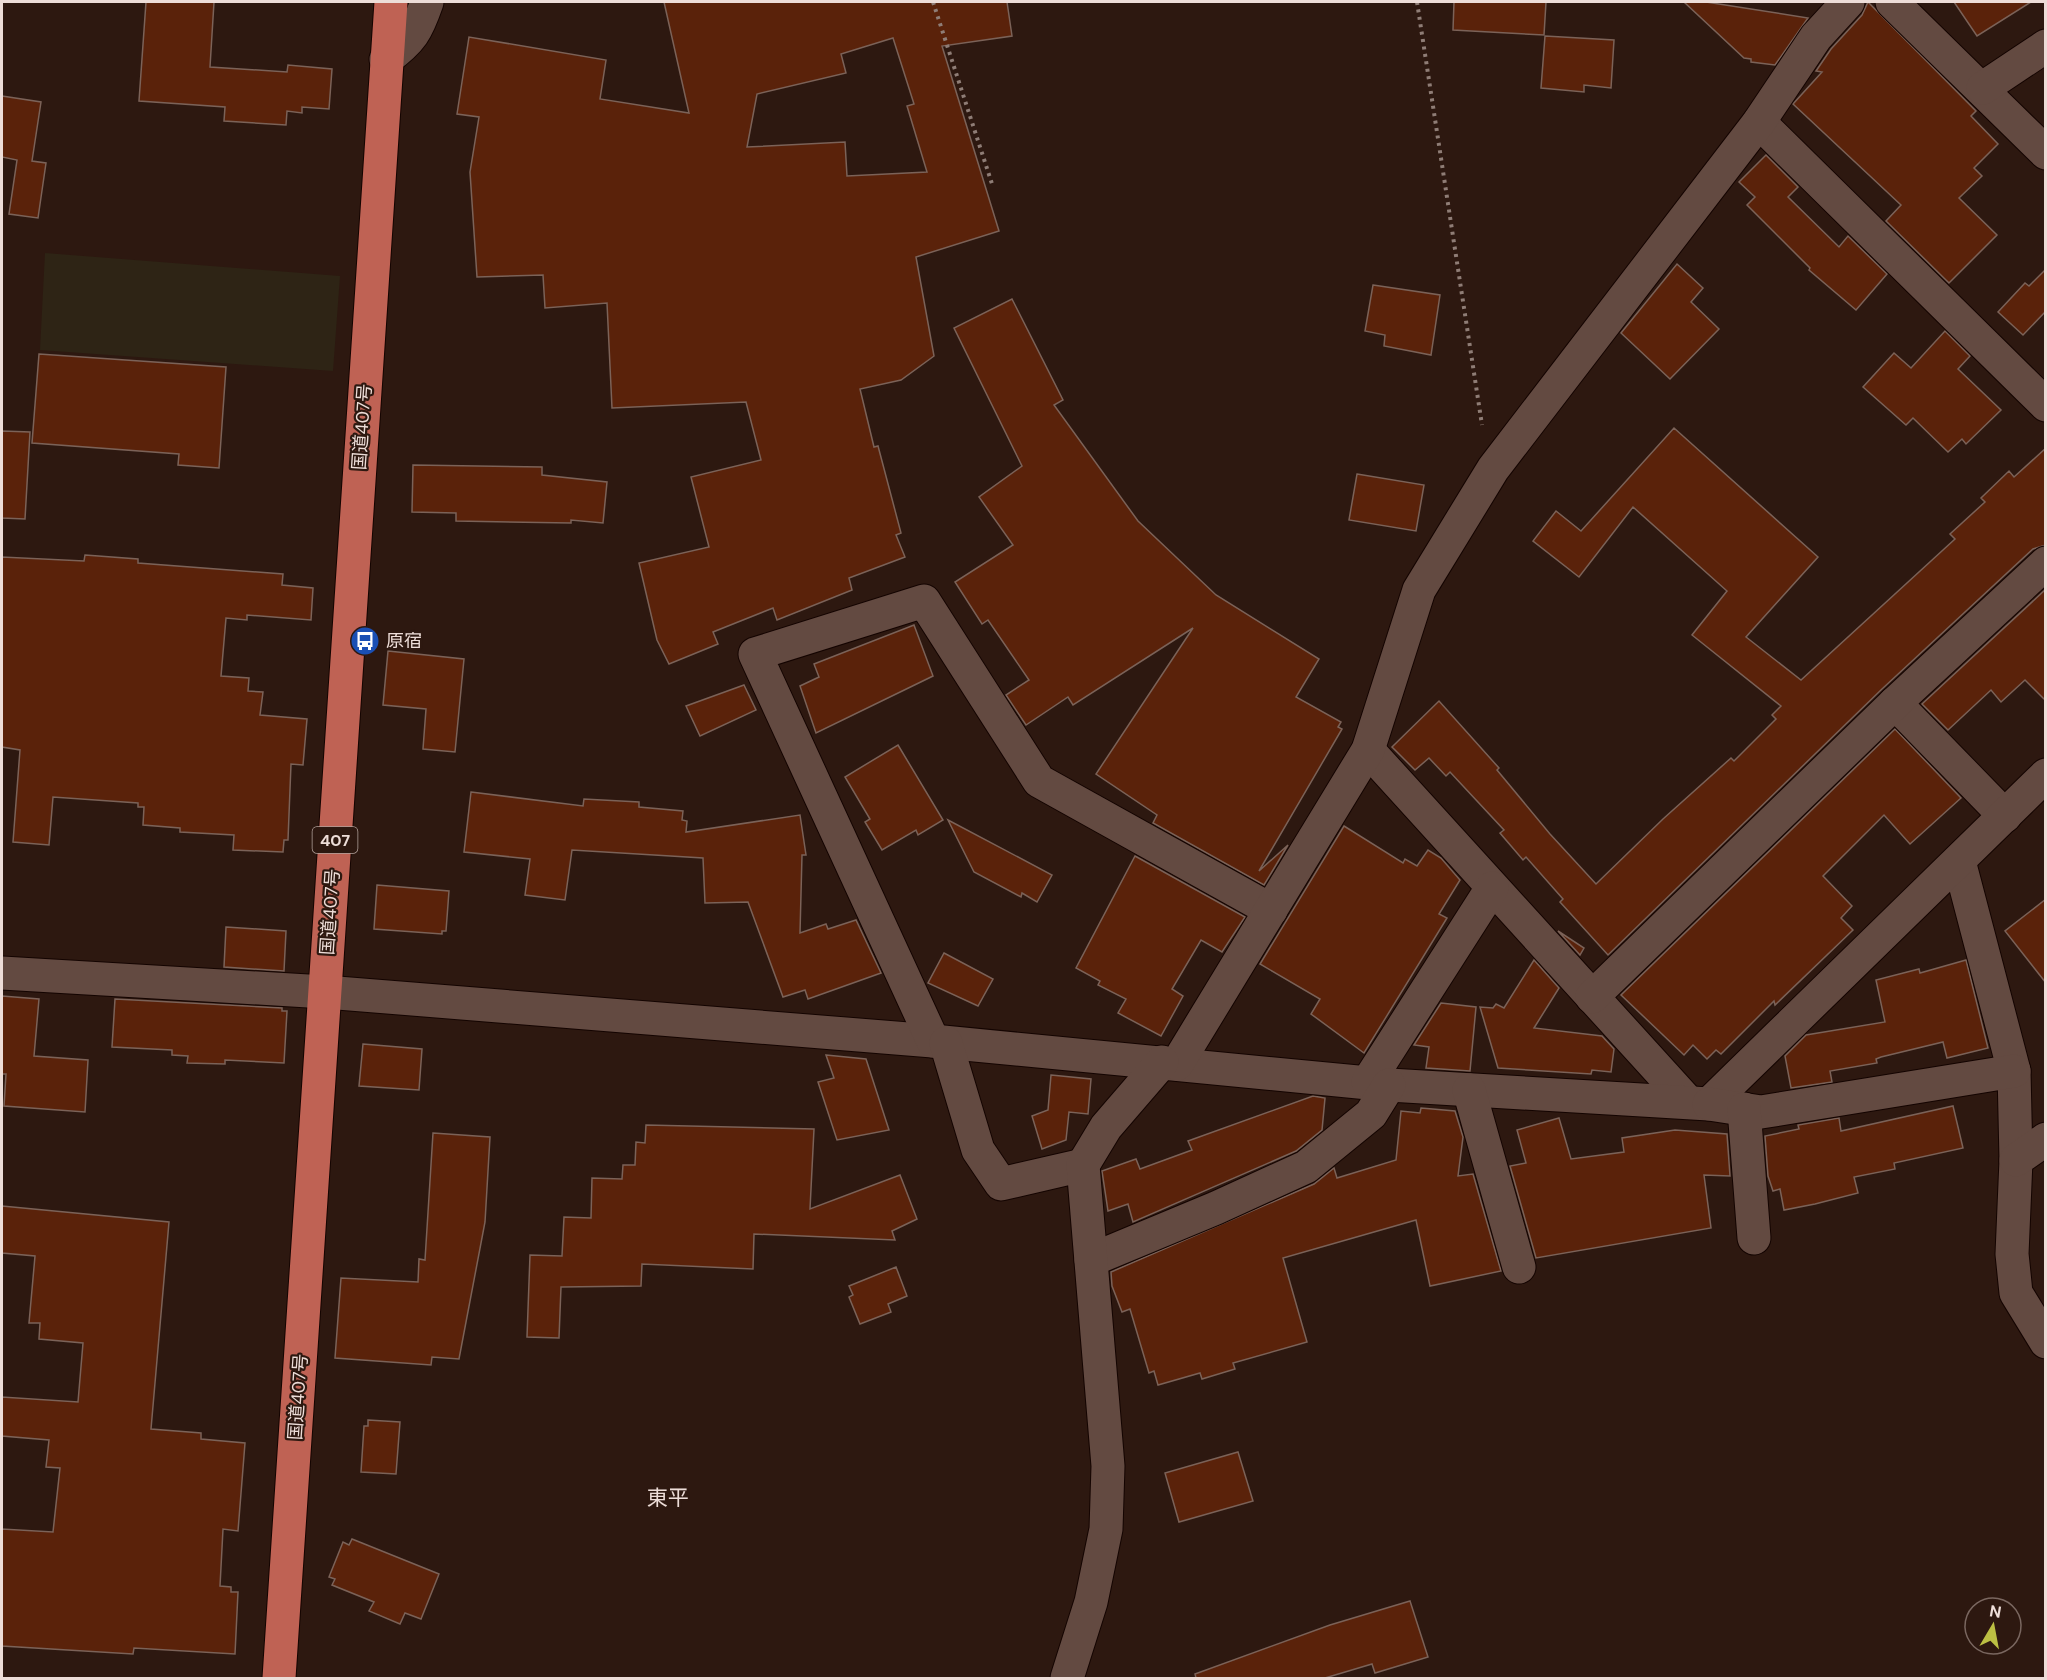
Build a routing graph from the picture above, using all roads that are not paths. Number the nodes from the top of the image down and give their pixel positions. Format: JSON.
{"nodes":[{"id":1,"x":391,"y":2,"type":"edge"},
{"id":2,"x":427,"y":2,"type":"edge"},
{"id":3,"x":1848,"y":2,"type":"edge"},
{"id":4,"x":1892,"y":2,"type":"edge"},
{"id":5,"x":2046,"y":46,"type":"edge"},
{"id":6,"x":386,"y":59,"type":"junction"},
{"id":7,"x":1983,"y":88,"type":"junction"},
{"id":8,"x":1760,"y":122,"type":"junction"},
{"id":9,"x":2046,"y":153,"type":"edge"},
{"id":10,"x":2046,"y":405,"type":"edge"},
{"id":11,"x":2046,"y":563,"type":"edge"},
{"id":12,"x":1895,"y":703,"type":"junction"},
{"id":13,"x":1368,"y":750,"type":"junction"},
{"id":14,"x":2046,"y":775,"type":"edge"},
{"id":15,"x":2005,"y":816,"type":"junction"},
{"id":16,"x":1959,"y":861,"type":"junction"},
{"id":17,"x":1492,"y":888,"type":"junction"},
{"id":18,"x":1272,"y":910,"type":"junction"},
{"id":19,"x":2,"y":973,"type":"edge"},
{"id":20,"x":325,"y":992,"type":"junction"},
{"id":21,"x":1592,"y":997,"type":"junction"},
{"id":22,"x":940,"y":1042,"type":"junction"},
{"id":23,"x":1170,"y":1063,"type":"junction"},
{"id":24,"x":2014,"y":1071,"type":"junction"},
{"id":25,"x":1378,"y":1083,"type":"junction"},
{"id":26,"x":1469,"y":1090,"type":"junction"},
{"id":27,"x":1699,"y":1103,"type":"junction"},
{"id":28,"x":1744,"y":1109,"type":"junction"},
{"id":29,"x":2046,"y":1140,"type":"edge"},
{"id":30,"x":2016,"y":1160,"type":"junction"},
{"id":31,"x":1083,"y":1165,"type":"junction"},
{"id":32,"x":1754,"y":1238,"type":"dead end"},
{"id":33,"x":1091,"y":1260,"type":"junction"},
{"id":34,"x":1519,"y":1267,"type":"dead end"},
{"id":35,"x":2046,"y":1342,"type":"edge"},
{"id":36,"x":279,"y":1678,"type":"edge"},
{"id":37,"x":1067,"y":1678,"type":"edge"}],
"edges":[{"from":1,"to":6,"type":"highway","name":"国道407号","number":"407"},
{"from":2,"to":6,"type":"street"},
{"from":3,"to":8,"type":"street"},
{"from":4,"to":7,"type":"street"},
{"from":5,"to":7,"type":"street"},
{"from":6,"to":20,"type":"highway","name":"国道407号","number":"407"},
{"from":7,"to":9,"type":"street"},
{"from":8,"to":10,"type":"street"},
{"from":8,"to":13,"type":"street"},
{"from":11,"to":12,"type":"street"},
{"from":12,"to":15,"type":"street"},
{"from":12,"to":21,"type":"street"},
{"from":13,"to":17,"type":"street"},
{"from":13,"to":18,"type":"street"},
{"from":14,"to":15,"type":"street"},
{"from":15,"to":16,"type":"street"},
{"from":16,"to":24,"type":"street"},
{"from":16,"to":27,"type":"street"},
{"from":17,"to":21,"type":"street"},
{"from":17,"to":25,"type":"street"},
{"from":18,"to":22,"type":"street"},
{"from":18,"to":23,"type":"street"},
{"from":19,"to":20,"type":"street"},
{"from":20,"to":22,"type":"street"},
{"from":20,"to":36,"type":"highway","name":"国道407号","number":"407"},
{"from":21,"to":27,"type":"street"},
{"from":22,"to":23,"type":"street"},
{"from":22,"to":31,"type":"street"},
{"from":23,"to":25,"type":"street"},
{"from":23,"to":31,"type":"street"},
{"from":24,"to":28,"type":"street"},
{"from":24,"to":30,"type":"street"},
{"from":25,"to":26,"type":"street"},
{"from":25,"to":33,"type":"street"},
{"from":26,"to":27,"type":"street"},
{"from":26,"to":34,"type":"street"},
{"from":27,"to":28,"type":"street"},
{"from":28,"to":32,"type":"street"},
{"from":29,"to":30,"type":"street"},
{"from":30,"to":35,"type":"street"},
{"from":31,"to":33,"type":"street"},
{"from":33,"to":37,"type":"street"}]}
